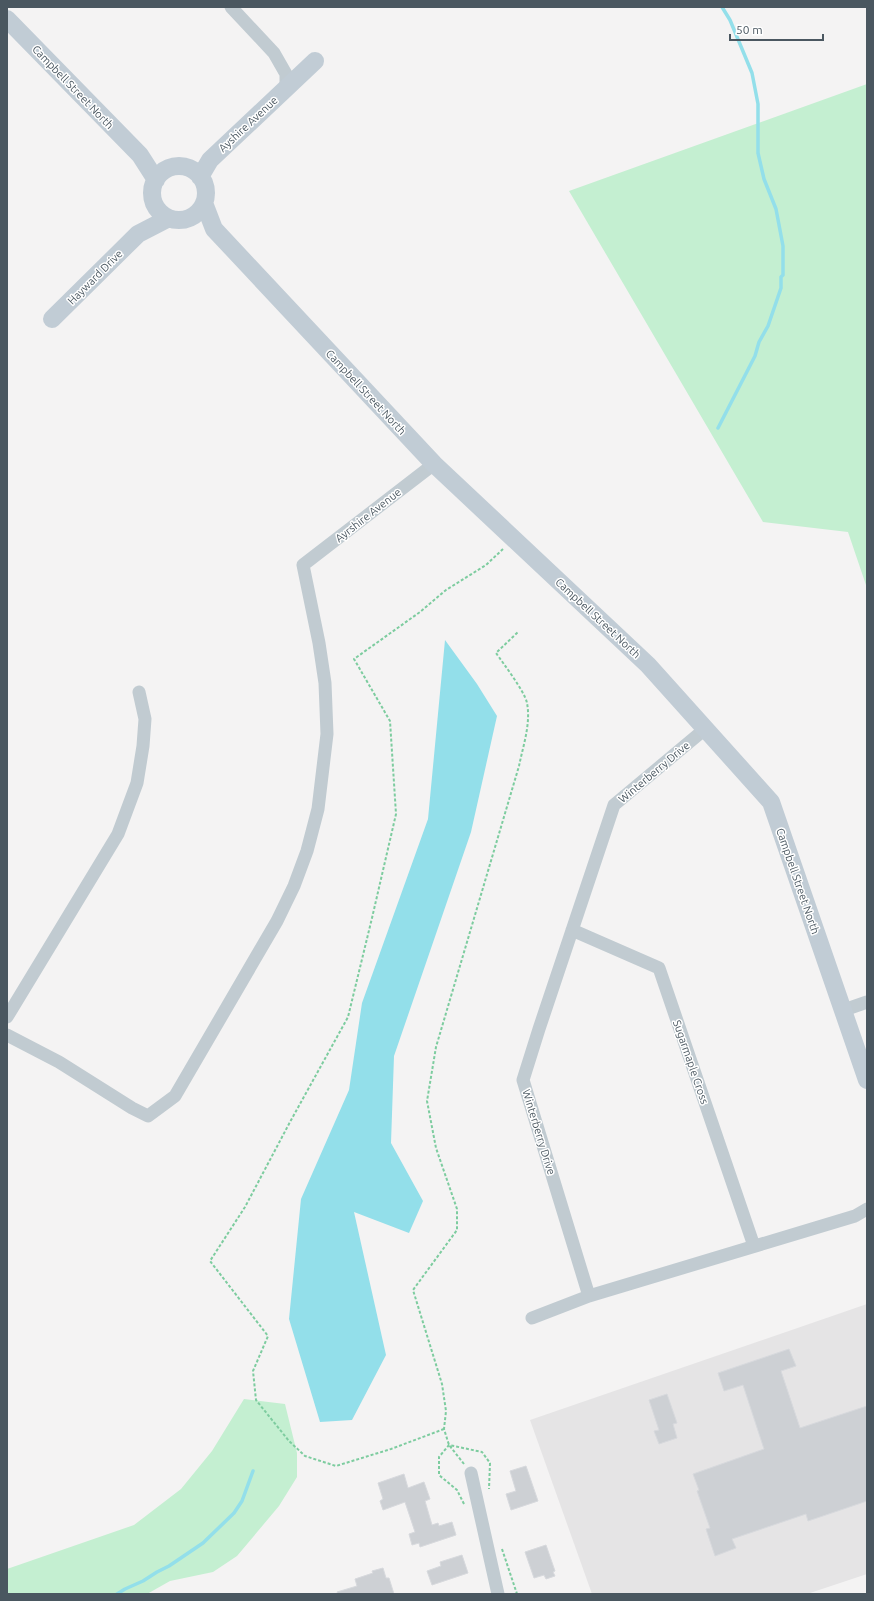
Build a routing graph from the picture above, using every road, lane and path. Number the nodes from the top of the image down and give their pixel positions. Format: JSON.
{"nodes":[{"id":1,"x":231,"y":7,"type":"edge"},
{"id":2,"x":7,"y":19,"type":"edge"},
{"id":3,"x":279,"y":62,"type":"junction"},
{"id":4,"x":311,"y":64,"type":"joint"},
{"id":5,"x":286,"y":87,"type":"junction"},
{"id":6,"x":140,"y":155,"type":"junction"},
{"id":7,"x":169,"y":168,"type":"junction"},
{"id":8,"x":193,"y":172,"type":"junction"},
{"id":9,"x":156,"y":180,"type":"junction"},
{"id":10,"x":153,"y":202,"type":"junction"},
{"id":11,"x":204,"y":203,"type":"junction"},
{"id":12,"x":169,"y":218,"type":"junction"},
{"id":13,"x":188,"y":219,"type":"junction"},
{"id":14,"x":214,"y":229,"type":"junction"},
{"id":15,"x":138,"y":234,"type":"junction"},
{"id":16,"x":52,"y":319,"type":"dead end"},
{"id":17,"x":434,"y":464,"type":"junction"},
{"id":18,"x":514,"y":539,"type":"junction"},
{"id":19,"x":518,"y":632,"type":"dead end"},
{"id":20,"x":139,"y":692,"type":"dead end"},
{"id":21,"x":705,"y":729,"type":"junction"},
{"id":22,"x":572,"y":930,"type":"junction"},
{"id":23,"x":867,"y":1002,"type":"edge"},
{"id":24,"x":844,"y":1010,"type":"junction"},
{"id":25,"x":7,"y":1017,"type":"edge"},
{"id":26,"x":7,"y":1035,"type":"edge"},
{"id":27,"x":867,"y":1080,"type":"edge"},
{"id":28,"x":867,"y":1209,"type":"edge"},
{"id":29,"x":754,"y":1246,"type":"junction"},
{"id":30,"x":589,"y":1296,"type":"junction"},
{"id":31,"x":532,"y":1318,"type":"dead end"},
{"id":32,"x":444,"y":1429,"type":"junction"},
{"id":33,"x":471,"y":1473,"type":"joint"},
{"id":34,"x":498,"y":1594,"type":"edge"}],
"edges":[{"from":1,"to":3,"type":"street","name":"Ayshire Avenue"},
{"from":2,"to":6,"type":"street","name":"Campbell Street North"},
{"from":3,"to":4,"type":"street"},
{"from":3,"to":5,"type":"street","name":"Ayshire Avenue"},
{"from":4,"to":5,"type":"street","name":"Ayshire Avenue"},
{"from":5,"to":8,"type":"street","name":"Ayshire Avenue"},
{"from":6,"to":7,"type":"street","name":"Campbell Street North"},
{"from":6,"to":9,"type":"street","name":"Campbell Street North"},
{"from":7,"to":8,"type":"street"},
{"from":7,"to":9,"type":"street"},
{"from":8,"to":11,"type":"street"},
{"from":9,"to":10,"type":"street"},
{"from":10,"to":12,"type":"street"},
{"from":10,"to":15,"type":"street","name":"Hayward Drive"},
{"from":11,"to":13,"type":"street"},
{"from":11,"to":14,"type":"street","name":"Campbell Street North"},
{"from":12,"to":13,"type":"street"},
{"from":12,"to":15,"type":"street","name":"Hayward Drive"},
{"from":13,"to":14,"type":"street","name":"Campbell Street North"},
{"from":14,"to":17,"type":"street","name":"Campbell Street North"},
{"from":15,"to":16,"type":"street","name":"Hayward Drive"},
{"from":17,"to":18,"type":"street","name":"Campbell Street North"},
{"from":17,"to":26,"type":"street","name":"Ayrshire Avenue"},
{"from":18,"to":21,"type":"street","name":"Campbell Street North"},
{"from":18,"to":32,"type":"path"},
{"from":19,"to":32,"type":"path"},
{"from":20,"to":25,"type":"street"},
{"from":21,"to":22,"type":"street","name":"Winterberry Drive"},
{"from":21,"to":24,"type":"street","name":"Campbell Street North"},
{"from":22,"to":29,"type":"street","name":"Sugarmaple Cross"},
{"from":22,"to":30,"type":"street","name":"Winterberry Drive"},
{"from":23,"to":24,"type":"street"},
{"from":24,"to":27,"type":"street","name":"Campbell Street North"},
{"from":28,"to":29,"type":"street"},
{"from":29,"to":30,"type":"street"},
{"from":30,"to":31,"type":"street"},
{"from":32,"to":33,"type":"path"},
{"from":33,"to":34,"type":"street"}]}
